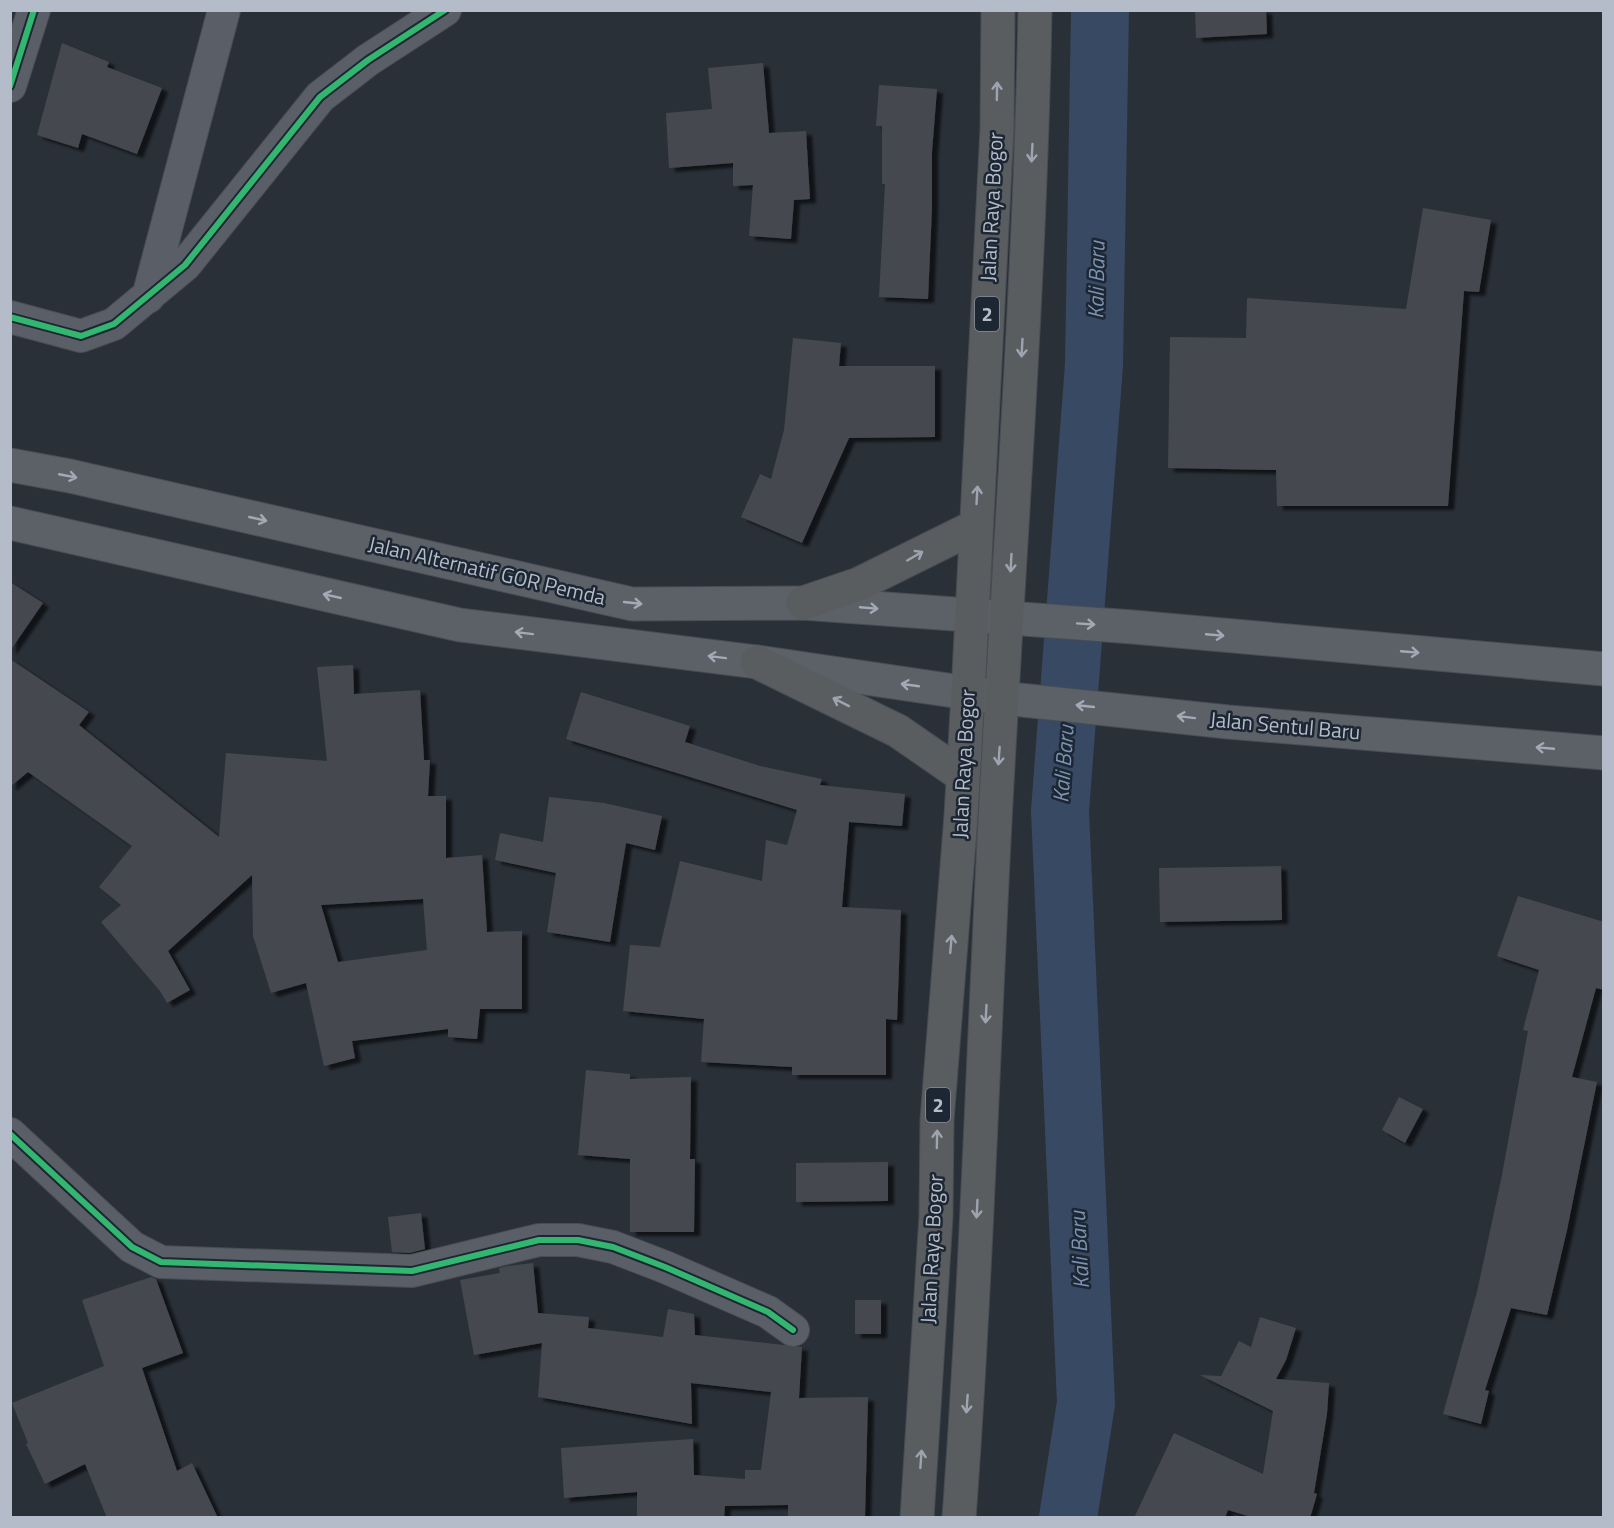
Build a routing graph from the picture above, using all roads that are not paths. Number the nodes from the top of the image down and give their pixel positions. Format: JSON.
{"nodes":[{"id":1,"x":34,"y":10,"type":"edge"},
{"id":2,"x":224,"y":10,"type":"edge"},
{"id":3,"x":445,"y":10,"type":"edge"},
{"id":4,"x":998,"y":10,"type":"edge"},
{"id":5,"x":1035,"y":10,"type":"edge"},
{"id":6,"x":10,"y":86,"type":"edge"},
{"id":7,"x":148,"y":297,"type":"junction"},
{"id":8,"x":10,"y":316,"type":"edge"},
{"id":9,"x":10,"y":465,"type":"edge"},
{"id":10,"x":10,"y":523,"type":"edge"},
{"id":11,"x":974,"y":527,"type":"junction"},
{"id":12,"x":803,"y":603,"type":"junction"},
{"id":13,"x":972,"y":616,"type":"junction"},
{"id":14,"x":1023,"y":620,"type":"junction"},
{"id":15,"x":757,"y":662,"type":"junction"},
{"id":16,"x":1604,"y":669,"type":"edge"},
{"id":17,"x":968,"y":694,"type":"junction"},
{"id":18,"x":1013,"y":699,"type":"junction"},
{"id":19,"x":1604,"y":753,"type":"edge"},
{"id":20,"x":963,"y":776,"type":"junction"},
{"id":21,"x":10,"y":1134,"type":"edge"},
{"id":22,"x":793,"y":1330,"type":"dead end"},
{"id":23,"x":917,"y":1518,"type":"edge"},
{"id":24,"x":959,"y":1518,"type":"edge"}],
"edges":[{"from":1,"to":6,"type":"street"},
{"from":2,"to":7,"type":"street"},
{"from":3,"to":7,"type":"street"},
{"from":11,"to":4,"type":"highway","name":"Jalan Raya Bogor","number":"2","one_way":true},
{"from":5,"to":14,"type":"highway","name":"Jalan Raya Bogor","number":"2","one_way":true},
{"from":7,"to":8,"type":"street"},
{"from":9,"to":12,"type":"main road","name":"Jalan Alternatif GOR Pemda","one_way":true},
{"from":15,"to":10,"type":"main road","one_way":true},
{"from":12,"to":11,"type":"highway","one_way":true},
{"from":11,"to":13,"type":"highway","name":"Jalan Raya Bogor","number":"2"},
{"from":12,"to":13,"type":"main road","name":"Jalan Alternatif GOR Pemda","one_way":true},
{"from":13,"to":14,"type":"main road"},
{"from":13,"to":17,"type":"highway","name":"Jalan Raya Bogor","number":"2"},
{"from":14,"to":16,"type":"main road","one_way":true},
{"from":14,"to":18,"type":"highway","name":"Jalan Raya Bogor","number":"2"},
{"from":17,"to":15,"type":"main road","one_way":true},
{"from":20,"to":15,"type":"highway","one_way":true},
{"from":17,"to":18,"type":"main road","name":"Jalan Sentul Baru"},
{"from":17,"to":20,"type":"highway","name":"Jalan Raya Bogor","number":"2"},
{"from":19,"to":18,"type":"main road","name":"Jalan Sentul Baru","one_way":true},
{"from":18,"to":24,"type":"highway","name":"Jalan Raya Bogor","number":"2","one_way":true},
{"from":23,"to":20,"type":"highway","name":"Jalan Raya Bogor","number":"2","one_way":true},
{"from":21,"to":22,"type":"street"}]}
